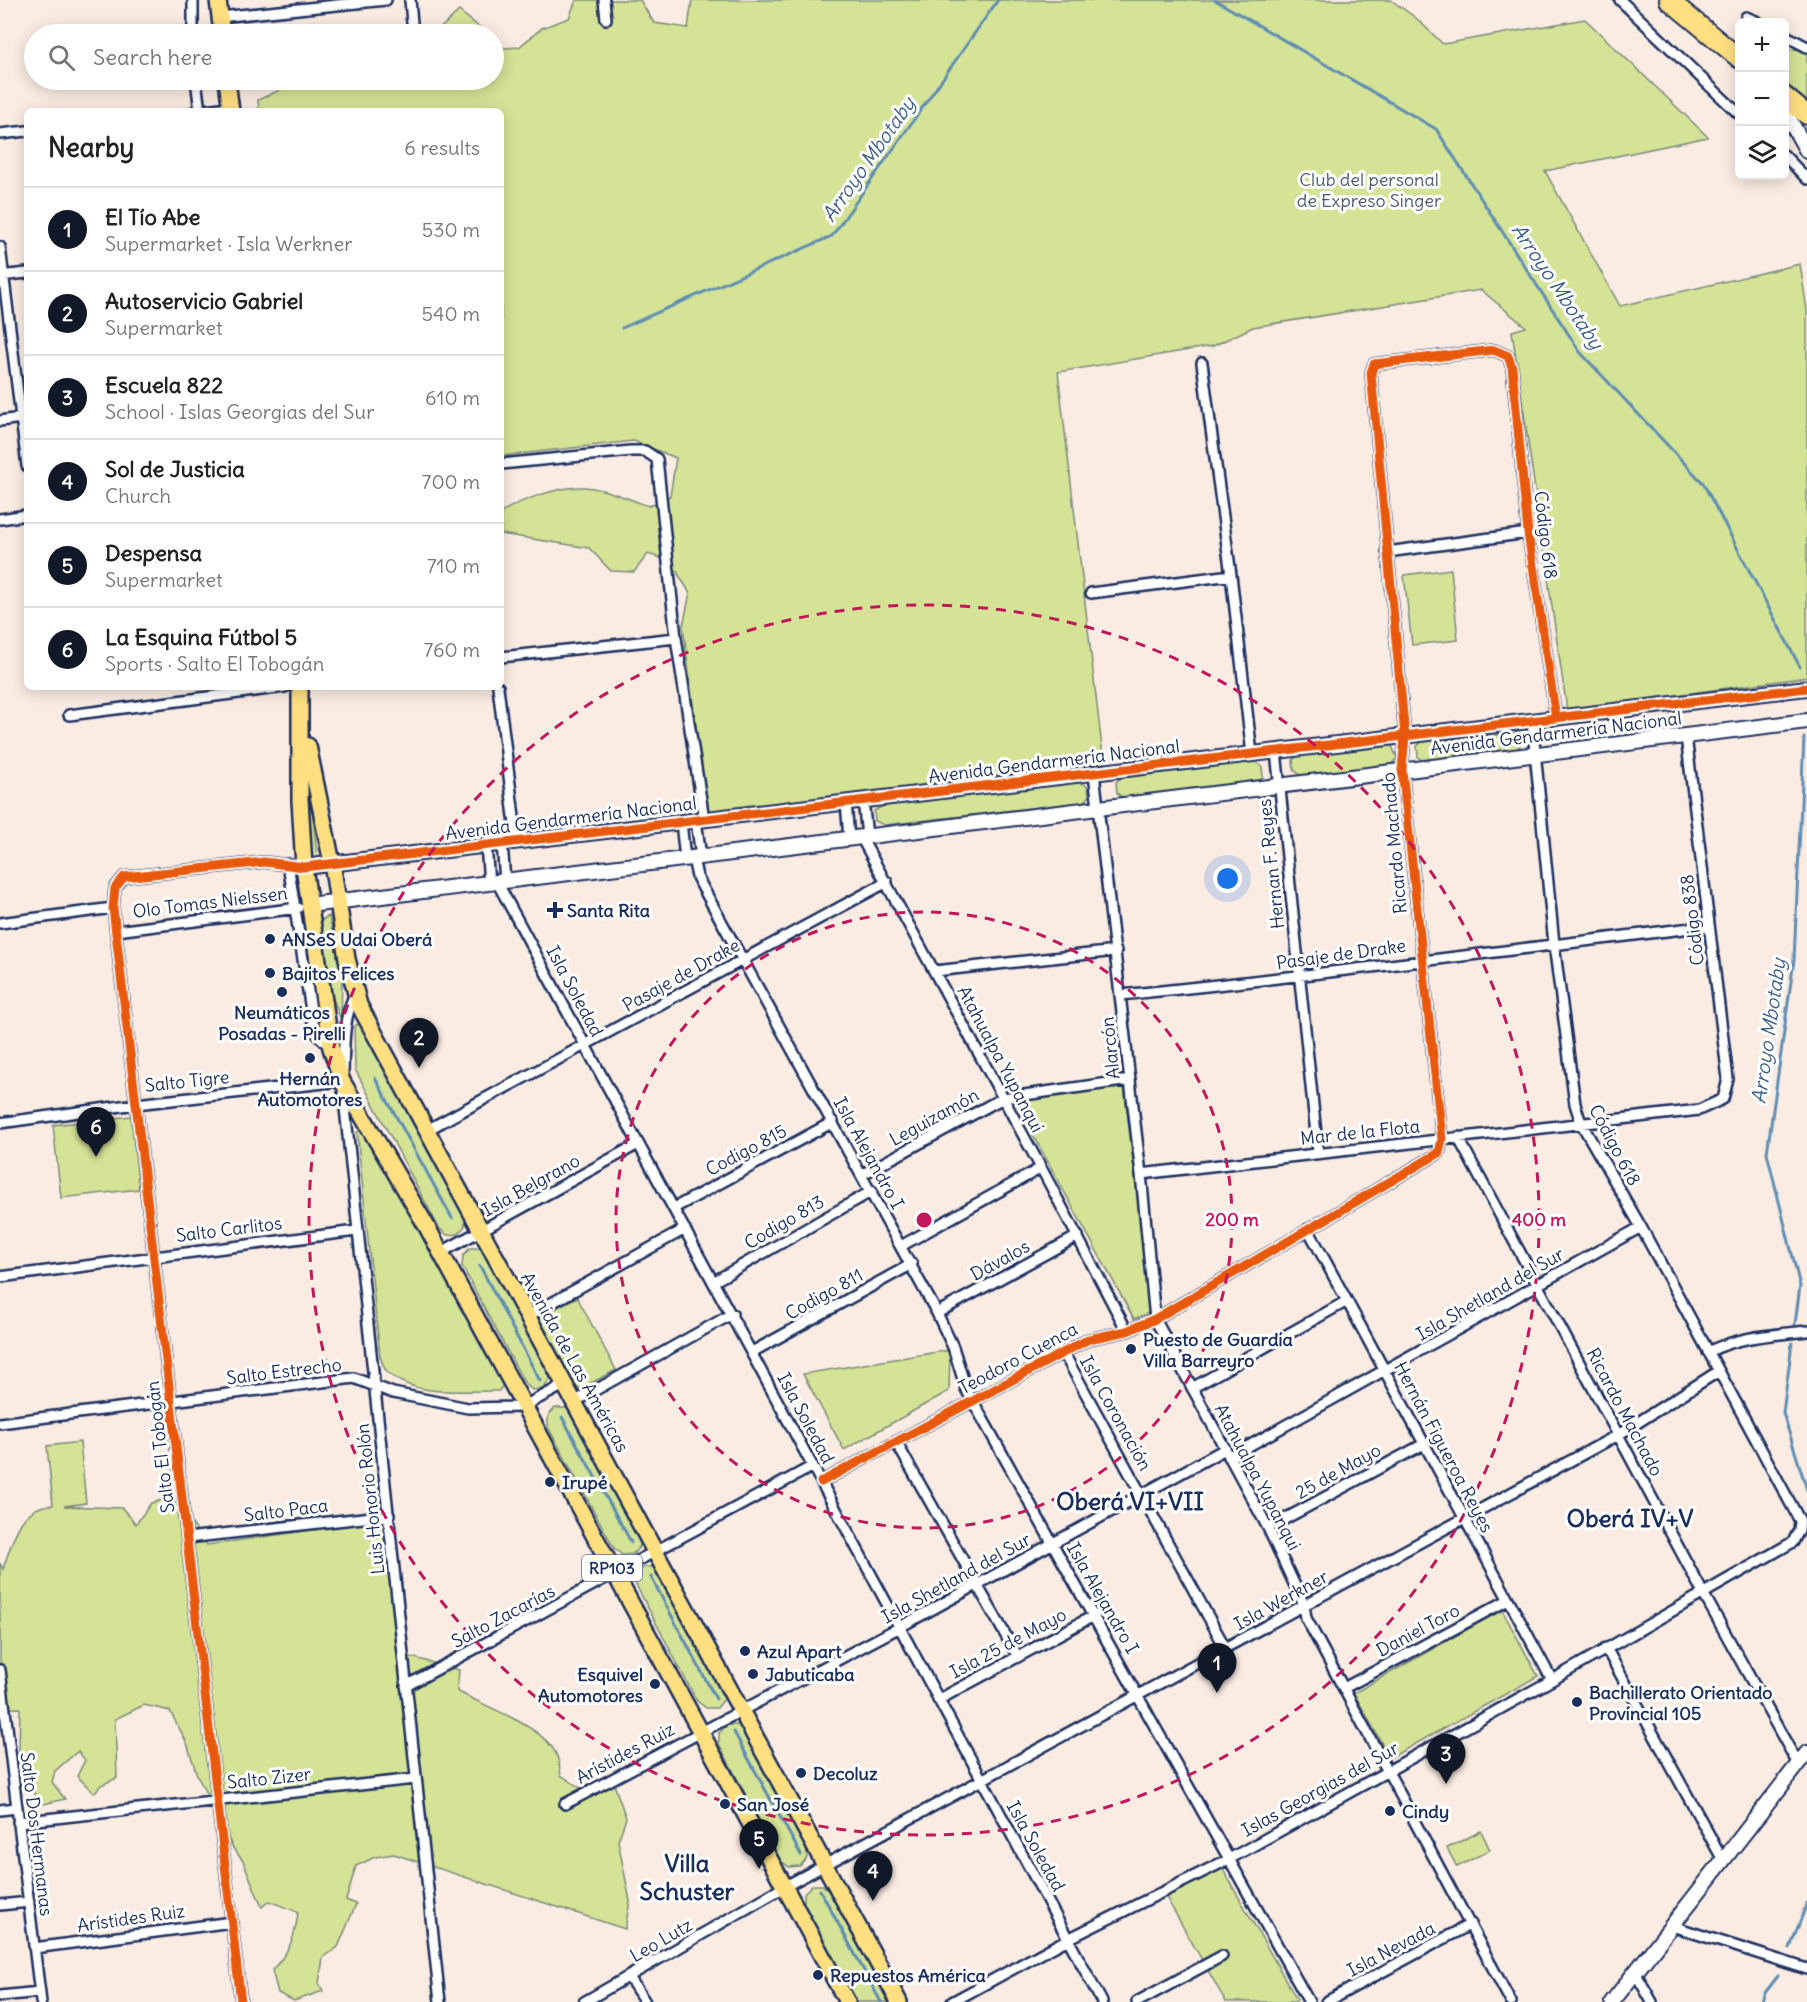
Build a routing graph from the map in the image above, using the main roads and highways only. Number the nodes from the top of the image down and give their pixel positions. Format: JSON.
{"nodes":[{"id":1,"x":218,"y":0,"type":"edge"},
{"id":2,"x":1669,"y":0,"type":"edge"},
{"id":3,"x":221,"y":24,"type":"edge"},
{"id":4,"x":1735,"y":54,"type":"edge"},
{"id":5,"x":228,"y":90,"type":"edge"},
{"id":6,"x":1789,"y":99,"type":"edge"},
{"id":7,"x":231,"y":108,"type":"edge"},
{"id":8,"x":1807,"y":115,"type":"edge"},
{"id":9,"x":300,"y":690,"type":"edge"},
{"id":10,"x":301,"y":710,"type":"junction"},
{"id":11,"x":847,"y":2002,"type":"edge"},
{"id":12,"x":899,"y":2002,"type":"edge"}],
"edges":[{"from":1,"to":3,"type":"main road"},
{"from":2,"to":4,"type":"highway"},
{"from":5,"to":7,"type":"main road"},
{"from":6,"to":8,"type":"highway"},
{"from":9,"to":10,"type":"main road","name":"Avenida de Las Américas","number":"RP103"},
{"from":10,"to":11,"type":"main road","name":"Avenida de Las Américas","number":"RP103"},
{"from":10,"to":12,"type":"main road","name":"Avenida de Las Américas","number":"RP103"}]}
